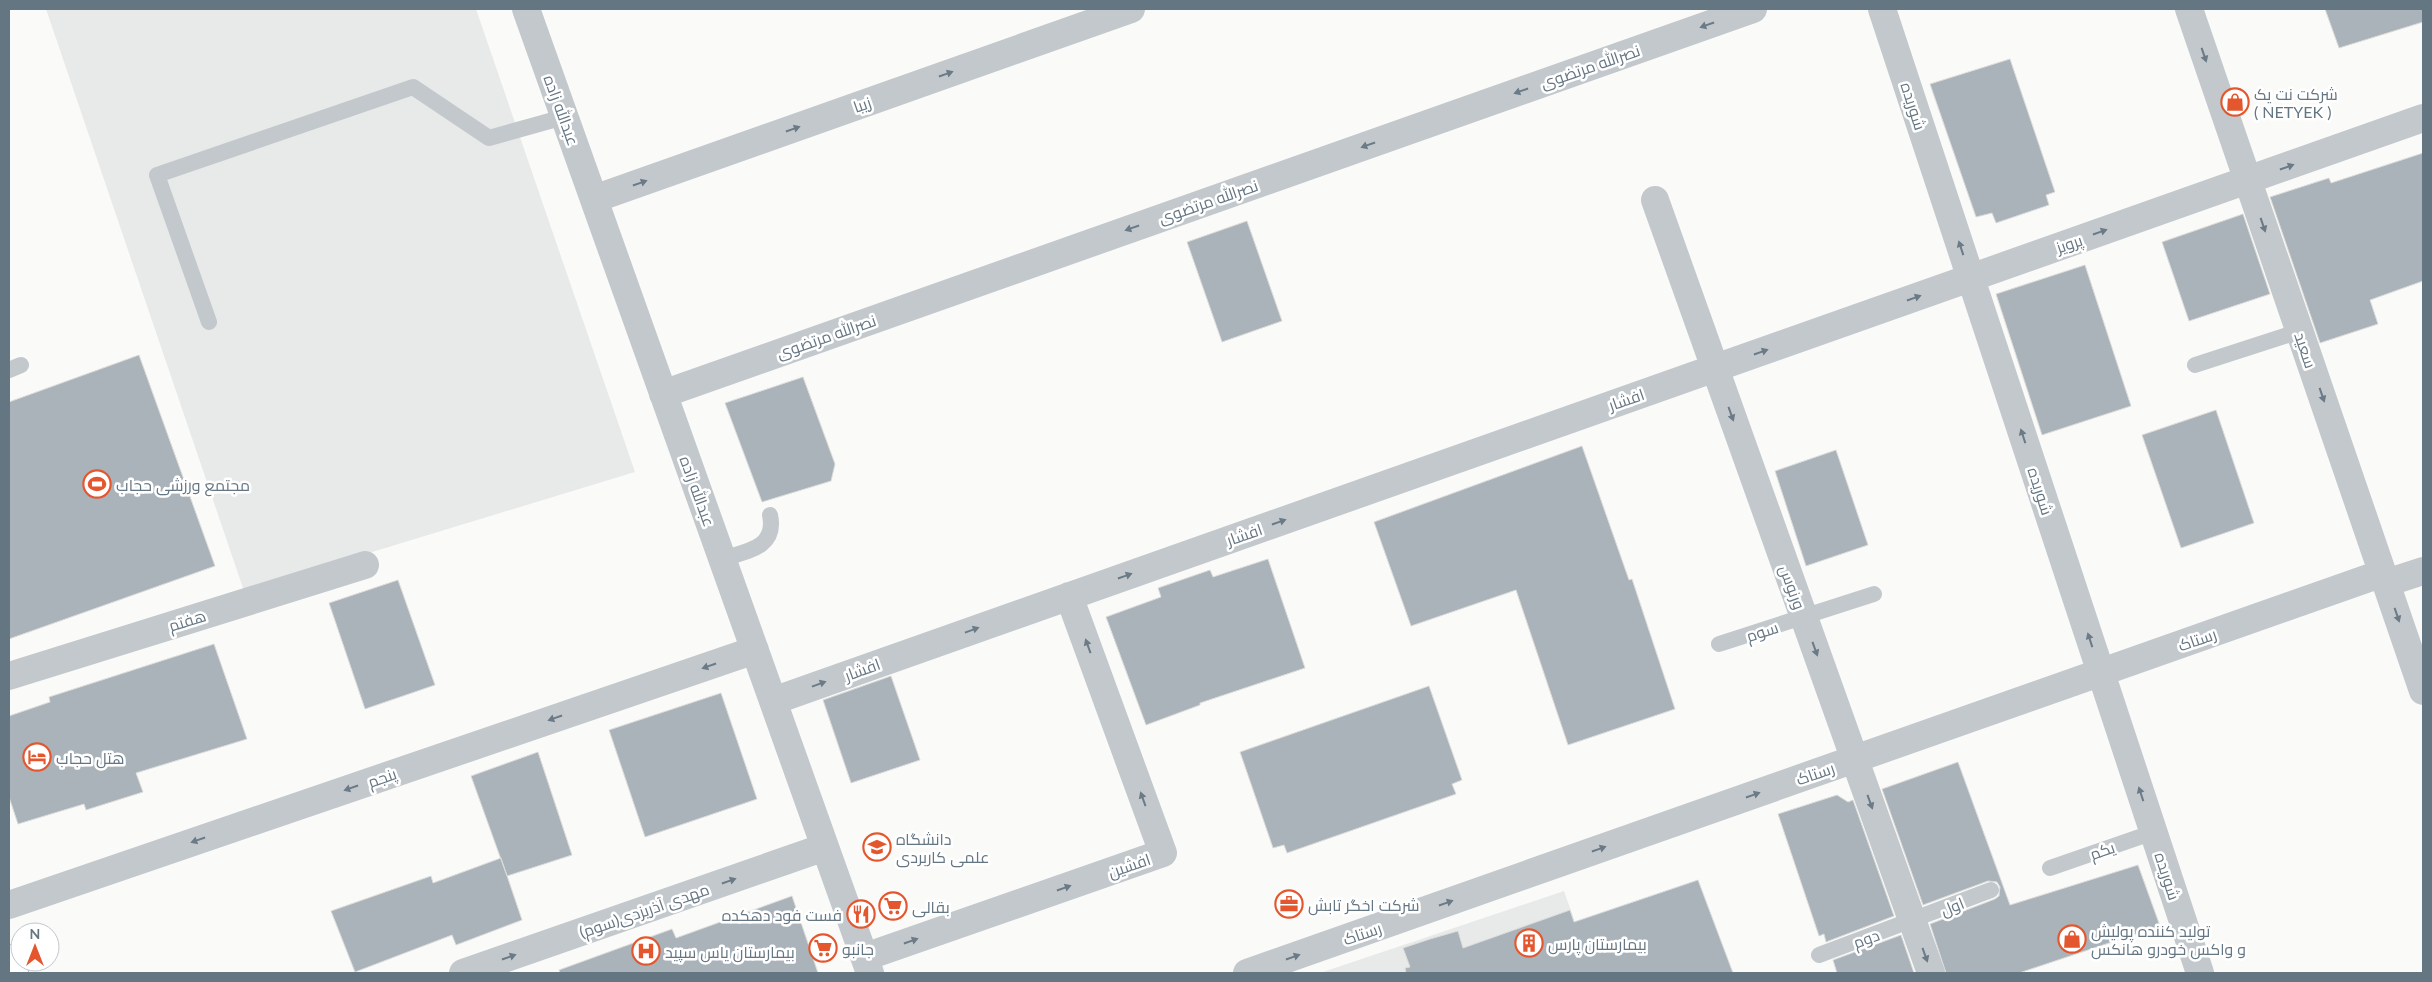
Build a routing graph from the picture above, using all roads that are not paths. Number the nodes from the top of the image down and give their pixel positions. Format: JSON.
{"nodes":[{"id":1,"x":526,"y":9,"type":"edge"},
{"id":2,"x":1131,"y":9,"type":"edge"},
{"id":3,"x":1753,"y":9,"type":"edge"},
{"id":4,"x":1882,"y":9,"type":"edge"},
{"id":5,"x":2188,"y":9,"type":"edge"},
{"id":6,"x":564,"y":117,"type":"junction"},
{"id":7,"x":2423,"y":118,"type":"edge"},
{"id":8,"x":2248,"y":180,"type":"junction"},
{"id":9,"x":594,"y":199,"type":"junction"},
{"id":10,"x":1655,"y":200,"type":"dead end"},
{"id":11,"x":1971,"y":278,"type":"junction"},
{"id":12,"x":209,"y":322,"type":"dead end"},
{"id":13,"x":2300,"y":331,"type":"junction"},
{"id":14,"x":2195,"y":365,"type":"dead end"},
{"id":15,"x":1715,"y":368,"type":"junction"},
{"id":16,"x":663,"y":394,"type":"junction"},
{"id":17,"x":770,"y":515,"type":"dead end"},
{"id":18,"x":722,"y":558,"type":"junction"},
{"id":19,"x":365,"y":565,"type":"dead end"},
{"id":20,"x":2423,"y":571,"type":"edge"},
{"id":21,"x":2385,"y":578,"type":"junction"},
{"id":22,"x":1874,"y":594,"type":"dead end"},
{"id":23,"x":1069,"y":596,"type":"junction"},
{"id":24,"x":1804,"y":618,"type":"junction"},
{"id":25,"x":1719,"y":644,"type":"dead end"},
{"id":26,"x":755,"y":650,"type":"junction"},
{"id":27,"x":2101,"y":673,"type":"junction"},
{"id":28,"x":9,"y":676,"type":"edge"},
{"id":29,"x":2423,"y":690,"type":"edge"},
{"id":30,"x":773,"y":701,"type":"junction"},
{"id":31,"x":1855,"y":759,"type":"junction"},
{"id":32,"x":2154,"y":832,"type":"junction"},
{"id":33,"x":825,"y":847,"type":"junction"},
{"id":34,"x":2050,"y":868,"type":"dead end"},
{"id":35,"x":1991,"y":890,"type":"dead end"},
{"id":36,"x":9,"y":905,"type":"edge"},
{"id":37,"x":1912,"y":921,"type":"junction"},
{"id":38,"x":1819,"y":955,"type":"dead end"},
{"id":39,"x":9,"y":959,"type":"edge"},
{"id":40,"x":868,"y":965,"type":"edge"},
{"id":41,"x":14,"y":973,"type":"edge"},
{"id":42,"x":463,"y":973,"type":"edge"},
{"id":43,"x":1247,"y":973,"type":"edge"},
{"id":44,"x":1931,"y":973,"type":"edge"},
{"id":45,"x":2200,"y":973,"type":"edge"}],
"edges":[{"from":1,"to":6,"type":"street","name":"عبدالله زاده"},
{"from":9,"to":2,"type":"street","name":"زیبا","one_way":true},
{"from":3,"to":16,"type":"street","name":"نصرالله مرتضوی","one_way":true},
{"from":11,"to":4,"type":"street","name":"شوریده","one_way":true},
{"from":5,"to":8,"type":"street","name":"سعید","one_way":true},
{"from":6,"to":9,"type":"street","name":"عبدالله زاده"},
{"from":6,"to":12,"type":"lane"},
{"from":8,"to":7,"type":"street","name":"پرویز","one_way":true},
{"from":11,"to":8,"type":"street","name":"پرویز","one_way":true},
{"from":8,"to":13,"type":"street","name":"سعید","one_way":true},
{"from":9,"to":16,"type":"street","name":"عبدالله زاده"},
{"from":10,"to":15,"type":"street","name":"ورنوس"},
{"from":15,"to":11,"type":"street","name":"پرویز","one_way":true},
{"from":27,"to":11,"type":"street","name":"شوریده","one_way":true},
{"from":13,"to":14,"type":"lane"},
{"from":13,"to":21,"type":"street","name":"سعید","one_way":true},
{"from":23,"to":15,"type":"street","name":"افشار","one_way":true},
{"from":15,"to":24,"type":"street","name":"ورنوس","one_way":true},
{"from":16,"to":18,"type":"street","name":"عبدالله زاده"},
{"from":17,"to":18,"type":"lane"},
{"from":18,"to":26,"type":"street","name":"عبدالله زاده"},
{"from":19,"to":28,"type":"street","name":"هفتم"},
{"from":20,"to":21,"type":"street","name":"رستاک"},
{"from":21,"to":27,"type":"street","name":"رستاک"},
{"from":21,"to":29,"type":"street","name":"سعید","one_way":true},
{"from":22,"to":24,"type":"lane","name":"سوم"},
{"from":30,"to":23,"type":"street","name":"افشار","one_way":true},
{"from":40,"to":23,"type":"street","name":"افشین","one_way":true},
{"from":24,"to":25,"type":"lane","name":"سوم"},
{"from":24,"to":31,"type":"street","name":"ورنوس","one_way":true},
{"from":26,"to":30,"type":"street","name":"عبدالله زاده"},
{"from":26,"to":36,"type":"street","name":"پنجم","one_way":true},
{"from":27,"to":31,"type":"street","name":"رستاک"},
{"from":32,"to":27,"type":"street","name":"شوریده","one_way":true},
{"from":30,"to":33,"type":"street","name":"عبدالله زاده"},
{"from":31,"to":37,"type":"street","name":"ورنوس","one_way":true},
{"from":43,"to":31,"type":"street","name":"رستاک","one_way":true},
{"from":32,"to":34,"type":"lane","name":"یکم"},
{"from":32,"to":45,"type":"street","name":"شوریده"},
{"from":33,"to":40,"type":"street","name":"عبدالله زاده"},
{"from":42,"to":33,"type":"street","name":"مهدی آذریزدی(سوم)","one_way":true},
{"from":35,"to":37,"type":"lane","name":"اول"},
{"from":37,"to":38,"type":"lane","name":"دوم"},
{"from":37,"to":44,"type":"street","name":"ورنوس","one_way":true},
{"from":39,"to":41,"type":"main road"}]}
